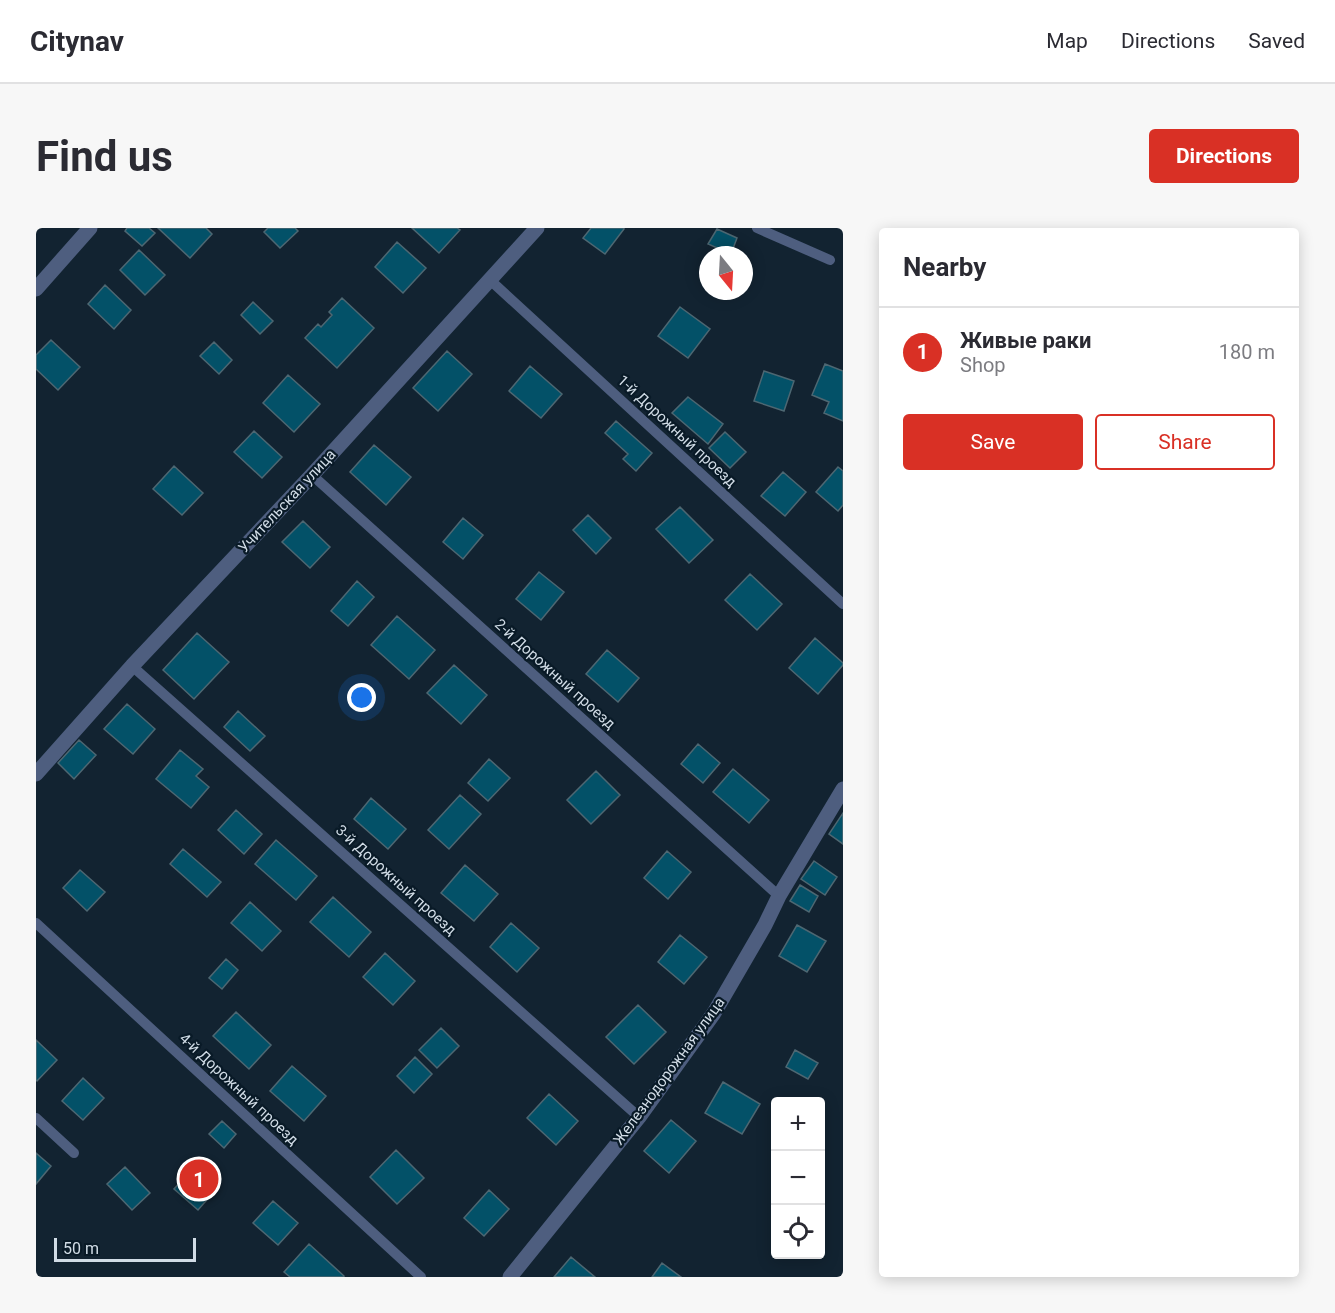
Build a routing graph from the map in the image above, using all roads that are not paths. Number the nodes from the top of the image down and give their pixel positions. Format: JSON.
{"nodes":[{"id":1,"x":90,"y":228,"type":"edge"},
{"id":2,"x":537,"y":228,"type":"edge"},
{"id":3,"x":757,"y":228,"type":"edge"},
{"id":4,"x":830,"y":260,"type":"dead end"},
{"id":5,"x":490,"y":280,"type":"junction"},
{"id":6,"x":36,"y":289,"type":"edge"},
{"id":7,"x":312,"y":475,"type":"junction"},
{"id":8,"x":843,"y":604,"type":"edge"},
{"id":9,"x":132,"y":666,"type":"junction"},
{"id":10,"x":36,"y":774,"type":"edge"},
{"id":11,"x":843,"y":789,"type":"edge"},
{"id":12,"x":778,"y":896,"type":"junction"},
{"id":13,"x":36,"y":923,"type":"edge"},
{"id":14,"x":639,"y":1117,"type":"junction"},
{"id":15,"x":36,"y":1118,"type":"edge"},
{"id":16,"x":75,"y":1153,"type":"dead end"},
{"id":17,"x":421,"y":1277,"type":"edge"},
{"id":18,"x":510,"y":1277,"type":"edge"}],
"edges":[{"from":1,"to":6,"type":"street"},
{"from":2,"to":5,"type":"street","name":"Учительская улица"},
{"from":3,"to":4,"type":"lane"},
{"from":5,"to":7,"type":"street","name":"Учительская улица"},
{"from":5,"to":8,"type":"lane","name":"1-й Дорожный проезд"},
{"from":7,"to":9,"type":"street","name":"Учительская улица"},
{"from":7,"to":12,"type":"lane","name":"2-й Дорожный проезд"},
{"from":9,"to":10,"type":"street","name":"Учительская улица"},
{"from":9,"to":14,"type":"lane","name":"3-й Дорожный проезд"},
{"from":11,"to":12,"type":"street","name":"Железнодорожная улица"},
{"from":12,"to":14,"type":"street","name":"Железнодорожная улица"},
{"from":13,"to":17,"type":"lane","name":"4-й Дорожный проезд"},
{"from":14,"to":18,"type":"street","name":"Железнодорожная улица"},
{"from":15,"to":16,"type":"lane"}]}
